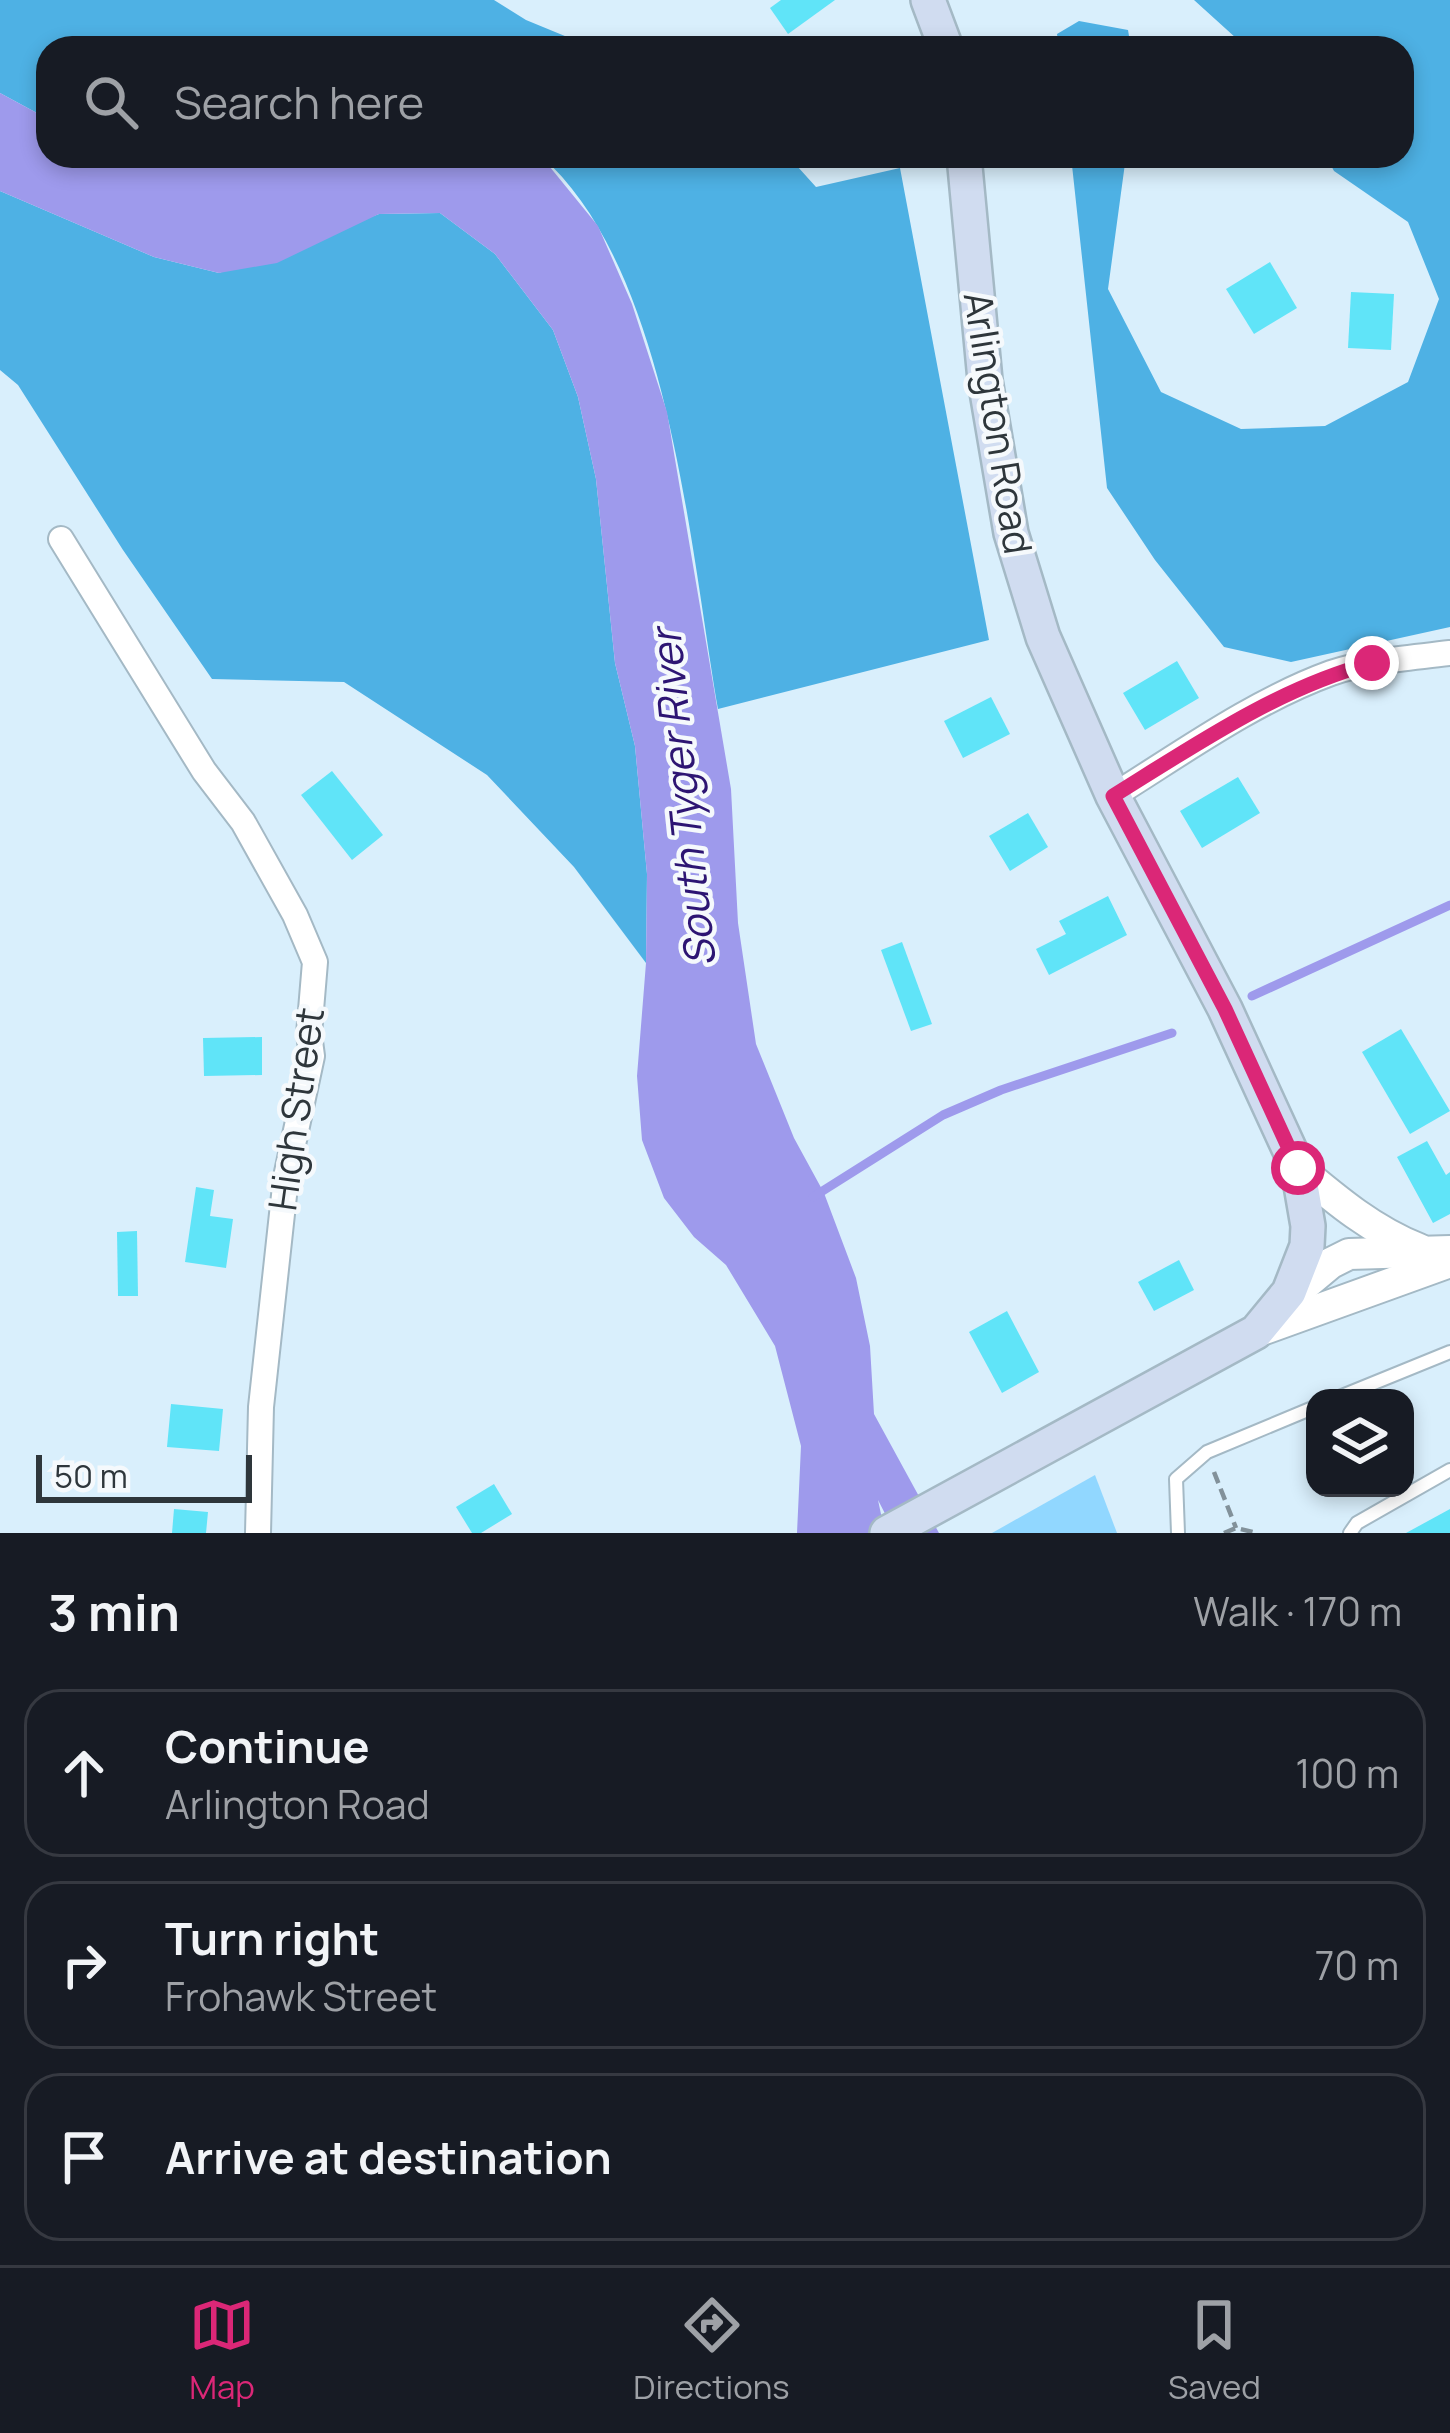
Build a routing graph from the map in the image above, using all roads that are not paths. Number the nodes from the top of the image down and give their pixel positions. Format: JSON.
{"nodes":[{"id":1,"x":928,"y":0,"type":"edge"},
{"id":2,"x":942,"y":36,"type":"edge"},
{"id":3,"x":965,"y":168,"type":"edge"},
{"id":4,"x":61,"y":539,"type":"dead end"},
{"id":5,"x":1450,"y":653,"type":"edge"},
{"id":6,"x":1113,"y":796,"type":"junction"},
{"id":7,"x":1298,"y":1168,"type":"junction"},
{"id":8,"x":1435,"y":1250,"type":"edge"},
{"id":9,"x":1312,"y":1260,"type":"junction"},
{"id":10,"x":1450,"y":1262,"type":"edge"},
{"id":11,"x":1377,"y":1289,"type":"junction"},
{"id":12,"x":1256,"y":1332,"type":"junction"},
{"id":13,"x":1450,"y":1352,"type":"edge"},
{"id":14,"x":1359,"y":1389,"type":"edge"},
{"id":15,"x":1306,"y":1411,"type":"edge"},
{"id":16,"x":1450,"y":1470,"type":"edge"},
{"id":17,"x":258,"y":1533,"type":"edge"},
{"id":18,"x":886,"y":1533,"type":"edge"},
{"id":19,"x":1178,"y":1533,"type":"edge"},
{"id":20,"x":1350,"y":1533,"type":"edge"}],
"edges":[{"from":1,"to":2,"type":"main road"},
{"from":3,"to":6,"type":"main road","name":"Arlington Road"},
{"from":4,"to":17,"type":"street","name":"High Street"},
{"from":5,"to":6,"type":"street"},
{"from":6,"to":7,"type":"main road","name":"Arlington Road"},
{"from":7,"to":8,"type":"street"},
{"from":7,"to":9,"type":"main road","name":"Arlington Road"},
{"from":8,"to":9,"type":"street"},
{"from":9,"to":11,"type":"street"},
{"from":9,"to":12,"type":"main road","name":"Arlington Road"},
{"from":10,"to":11,"type":"street"},
{"from":11,"to":12,"type":"street"},
{"from":12,"to":18,"type":"main road","name":"Arlington Road"},
{"from":13,"to":14,"type":"lane"},
{"from":15,"to":19,"type":"lane"},
{"from":16,"to":20,"type":"lane"}]}
